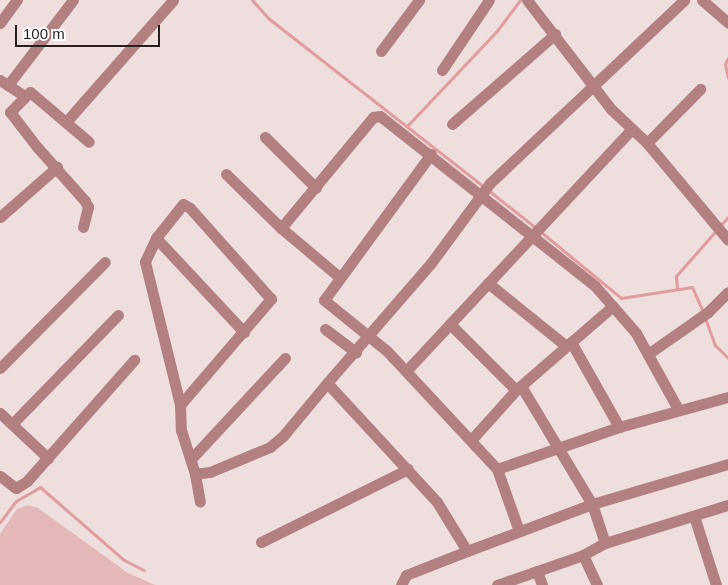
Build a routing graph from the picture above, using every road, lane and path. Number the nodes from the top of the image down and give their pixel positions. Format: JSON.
{"nodes":[{"id":1,"x":17,"y":0,"type":"edge"},
{"id":2,"x":73,"y":0,"type":"edge"},
{"id":3,"x":173,"y":0,"type":"edge"},
{"id":4,"x":419,"y":0,"type":"edge"},
{"id":5,"x":489,"y":0,"type":"edge"},
{"id":6,"x":528,"y":0,"type":"edge"},
{"id":7,"x":684,"y":0,"type":"edge"},
{"id":8,"x":702,"y":0,"type":"edge"},
{"id":9,"x":0,"y":23,"type":"edge"},
{"id":10,"x":728,"y":23,"type":"edge"},
{"id":11,"x":555,"y":34,"type":"junction"},
{"id":12,"x":381,"y":51,"type":"dead end"},
{"id":13,"x":442,"y":70,"type":"dead end"},
{"id":14,"x":4,"y":82,"type":"edge"},
{"id":15,"x":593,"y":85,"type":"junction"},
{"id":16,"x":700,"y":89,"type":"dead end"},
{"id":17,"x":25,"y":96,"type":"junction"},
{"id":18,"x":66,"y":122,"type":"junction"},
{"id":19,"x":452,"y":124,"type":"dead end"},
{"id":20,"x":632,"y":129,"type":"junction"},
{"id":21,"x":265,"y":136,"type":"dead end"},
{"id":22,"x":90,"y":142,"type":"dead end"},
{"id":23,"x":647,"y":143,"type":"junction"},
{"id":24,"x":431,"y":154,"type":"junction"},
{"id":25,"x":57,"y":167,"type":"junction"},
{"id":26,"x":226,"y":174,"type":"dead end"},
{"id":27,"x":316,"y":188,"type":"junction"},
{"id":28,"x":485,"y":191,"type":"junction"},
{"id":29,"x":0,"y":217,"type":"edge"},
{"id":30,"x":83,"y":226,"type":"dead end"},
{"id":31,"x":281,"y":228,"type":"junction"},
{"id":32,"x":721,"y":232,"type":"edge"},
{"id":33,"x":534,"y":234,"type":"junction"},
{"id":34,"x":156,"y":238,"type":"junction"},
{"id":35,"x":105,"y":262,"type":"dead end"},
{"id":36,"x":338,"y":276,"type":"junction"},
{"id":37,"x":488,"y":283,"type":"junction"},
{"id":38,"x":728,"y":292,"type":"edge"},
{"id":39,"x":614,"y":306,"type":"junction"},
{"id":40,"x":118,"y":315,"type":"dead end"},
{"id":41,"x":450,"y":324,"type":"junction"},
{"id":42,"x":325,"y":329,"type":"dead end"},
{"id":43,"x":244,"y":332,"type":"junction"},
{"id":44,"x":369,"y":335,"type":"junction"},
{"id":45,"x":568,"y":344,"type":"junction"},
{"id":46,"x":356,"y":352,"type":"junction"},
{"id":47,"x":648,"y":354,"type":"junction"},
{"id":48,"x":284,"y":358,"type":"dead end"},
{"id":49,"x":134,"y":360,"type":"dead end"},
{"id":50,"x":0,"y":368,"type":"edge"},
{"id":51,"x":407,"y":370,"type":"junction"},
{"id":52,"x":327,"y":383,"type":"junction"},
{"id":53,"x":519,"y":388,"type":"junction"},
{"id":54,"x":728,"y":397,"type":"edge"},
{"id":55,"x":180,"y":405,"type":"junction"},
{"id":56,"x":678,"y":409,"type":"junction"},
{"id":57,"x":0,"y":413,"type":"edge"},
{"id":58,"x":12,"y":424,"type":"junction"},
{"id":59,"x":619,"y":427,"type":"junction"},
{"id":60,"x":472,"y":439,"type":"junction"},
{"id":61,"x":560,"y":447,"type":"junction"},
{"id":62,"x":48,"y":458,"type":"junction"},
{"id":63,"x":190,"y":459,"type":"junction"},
{"id":64,"x":728,"y":464,"type":"edge"},
{"id":65,"x":408,"y":469,"type":"junction"},
{"id":66,"x":497,"y":469,"type":"junction"},
{"id":67,"x":195,"y":474,"type":"junction"},
{"id":68,"x":0,"y":476,"type":"edge"},
{"id":69,"x":200,"y":502,"type":"dead end"},
{"id":70,"x":592,"y":504,"type":"junction"},
{"id":71,"x":728,"y":505,"type":"edge"},
{"id":72,"x":694,"y":516,"type":"junction"},
{"id":73,"x":519,"y":531,"type":"junction"},
{"id":74,"x":261,"y":542,"type":"dead end"},
{"id":75,"x":605,"y":543,"type":"junction"},
{"id":76,"x":467,"y":551,"type":"junction"},
{"id":77,"x":583,"y":555,"type":"junction"},
{"id":78,"x":537,"y":571,"type":"junction"},
{"id":79,"x":401,"y":585,"type":"edge"},
{"id":80,"x":497,"y":585,"type":"edge"},
{"id":81,"x":542,"y":585,"type":"edge"},
{"id":82,"x":597,"y":585,"type":"edge"},
{"id":83,"x":716,"y":585,"type":"edge"}],
"edges":[{"from":1,"to":9,"type":"street"},
{"from":2,"to":14,"type":"street"},
{"from":3,"to":18,"type":"street"},
{"from":4,"to":12,"type":"street"},
{"from":5,"to":13,"type":"street"},
{"from":6,"to":11,"type":"street"},
{"from":7,"to":15,"type":"street"},
{"from":8,"to":10,"type":"street"},
{"from":11,"to":15,"type":"street"},
{"from":11,"to":19,"type":"street"},
{"from":14,"to":17,"type":"street"},
{"from":15,"to":20,"type":"street"},
{"from":15,"to":28,"type":"street"},
{"from":16,"to":23,"type":"street"},
{"from":17,"to":18,"type":"street"},
{"from":17,"to":25,"type":"street"},
{"from":18,"to":22,"type":"street"},
{"from":20,"to":23,"type":"street"},
{"from":20,"to":33,"type":"street"},
{"from":21,"to":27,"type":"street"},
{"from":23,"to":32,"type":"street"},
{"from":24,"to":27,"type":"street"},
{"from":24,"to":28,"type":"street"},
{"from":24,"to":36,"type":"street"},
{"from":25,"to":29,"type":"street"},
{"from":25,"to":30,"type":"street"},
{"from":26,"to":31,"type":"street"},
{"from":27,"to":31,"type":"street"},
{"from":28,"to":33,"type":"street"},
{"from":28,"to":44,"type":"street"},
{"from":31,"to":36,"type":"street"},
{"from":33,"to":37,"type":"street"},
{"from":33,"to":39,"type":"street"},
{"from":34,"to":43,"type":"street"},
{"from":34,"to":43,"type":"street"},
{"from":34,"to":55,"type":"street"},
{"from":35,"to":50,"type":"street"},
{"from":36,"to":44,"type":"street"},
{"from":37,"to":41,"type":"street"},
{"from":37,"to":45,"type":"street"},
{"from":38,"to":47,"type":"street"},
{"from":39,"to":45,"type":"street"},
{"from":39,"to":47,"type":"street"},
{"from":40,"to":58,"type":"street"},
{"from":41,"to":51,"type":"street"},
{"from":41,"to":53,"type":"street"},
{"from":42,"to":46,"type":"street"},
{"from":43,"to":55,"type":"street"},
{"from":44,"to":46,"type":"street"},
{"from":44,"to":51,"type":"street"},
{"from":45,"to":53,"type":"street"},
{"from":45,"to":59,"type":"street"},
{"from":46,"to":52,"type":"street"},
{"from":47,"to":56,"type":"street"},
{"from":48,"to":63,"type":"street"},
{"from":49,"to":62,"type":"street"},
{"from":51,"to":60,"type":"street"},
{"from":52,"to":65,"type":"street"},
{"from":52,"to":67,"type":"street"},
{"from":53,"to":60,"type":"street"},
{"from":53,"to":61,"type":"street"},
{"from":54,"to":56,"type":"street"},
{"from":55,"to":63,"type":"street"},
{"from":56,"to":59,"type":"street"},
{"from":57,"to":58,"type":"street"},
{"from":58,"to":62,"type":"street"},
{"from":59,"to":61,"type":"street"},
{"from":60,"to":66,"type":"street"},
{"from":61,"to":66,"type":"street"},
{"from":61,"to":70,"type":"street"},
{"from":62,"to":68,"type":"street"},
{"from":63,"to":67,"type":"street"},
{"from":64,"to":70,"type":"street"},
{"from":65,"to":74,"type":"street"},
{"from":65,"to":76,"type":"street"},
{"from":66,"to":73,"type":"street"},
{"from":67,"to":69,"type":"street"},
{"from":70,"to":73,"type":"street"},
{"from":70,"to":75,"type":"street"},
{"from":71,"to":72,"type":"street"},
{"from":72,"to":75,"type":"street"},
{"from":72,"to":83,"type":"street"},
{"from":73,"to":76,"type":"street"},
{"from":75,"to":77,"type":"street"},
{"from":76,"to":79,"type":"street"},
{"from":77,"to":78,"type":"street"},
{"from":77,"to":82,"type":"street"},
{"from":78,"to":80,"type":"street"},
{"from":78,"to":81,"type":"street"}]}
